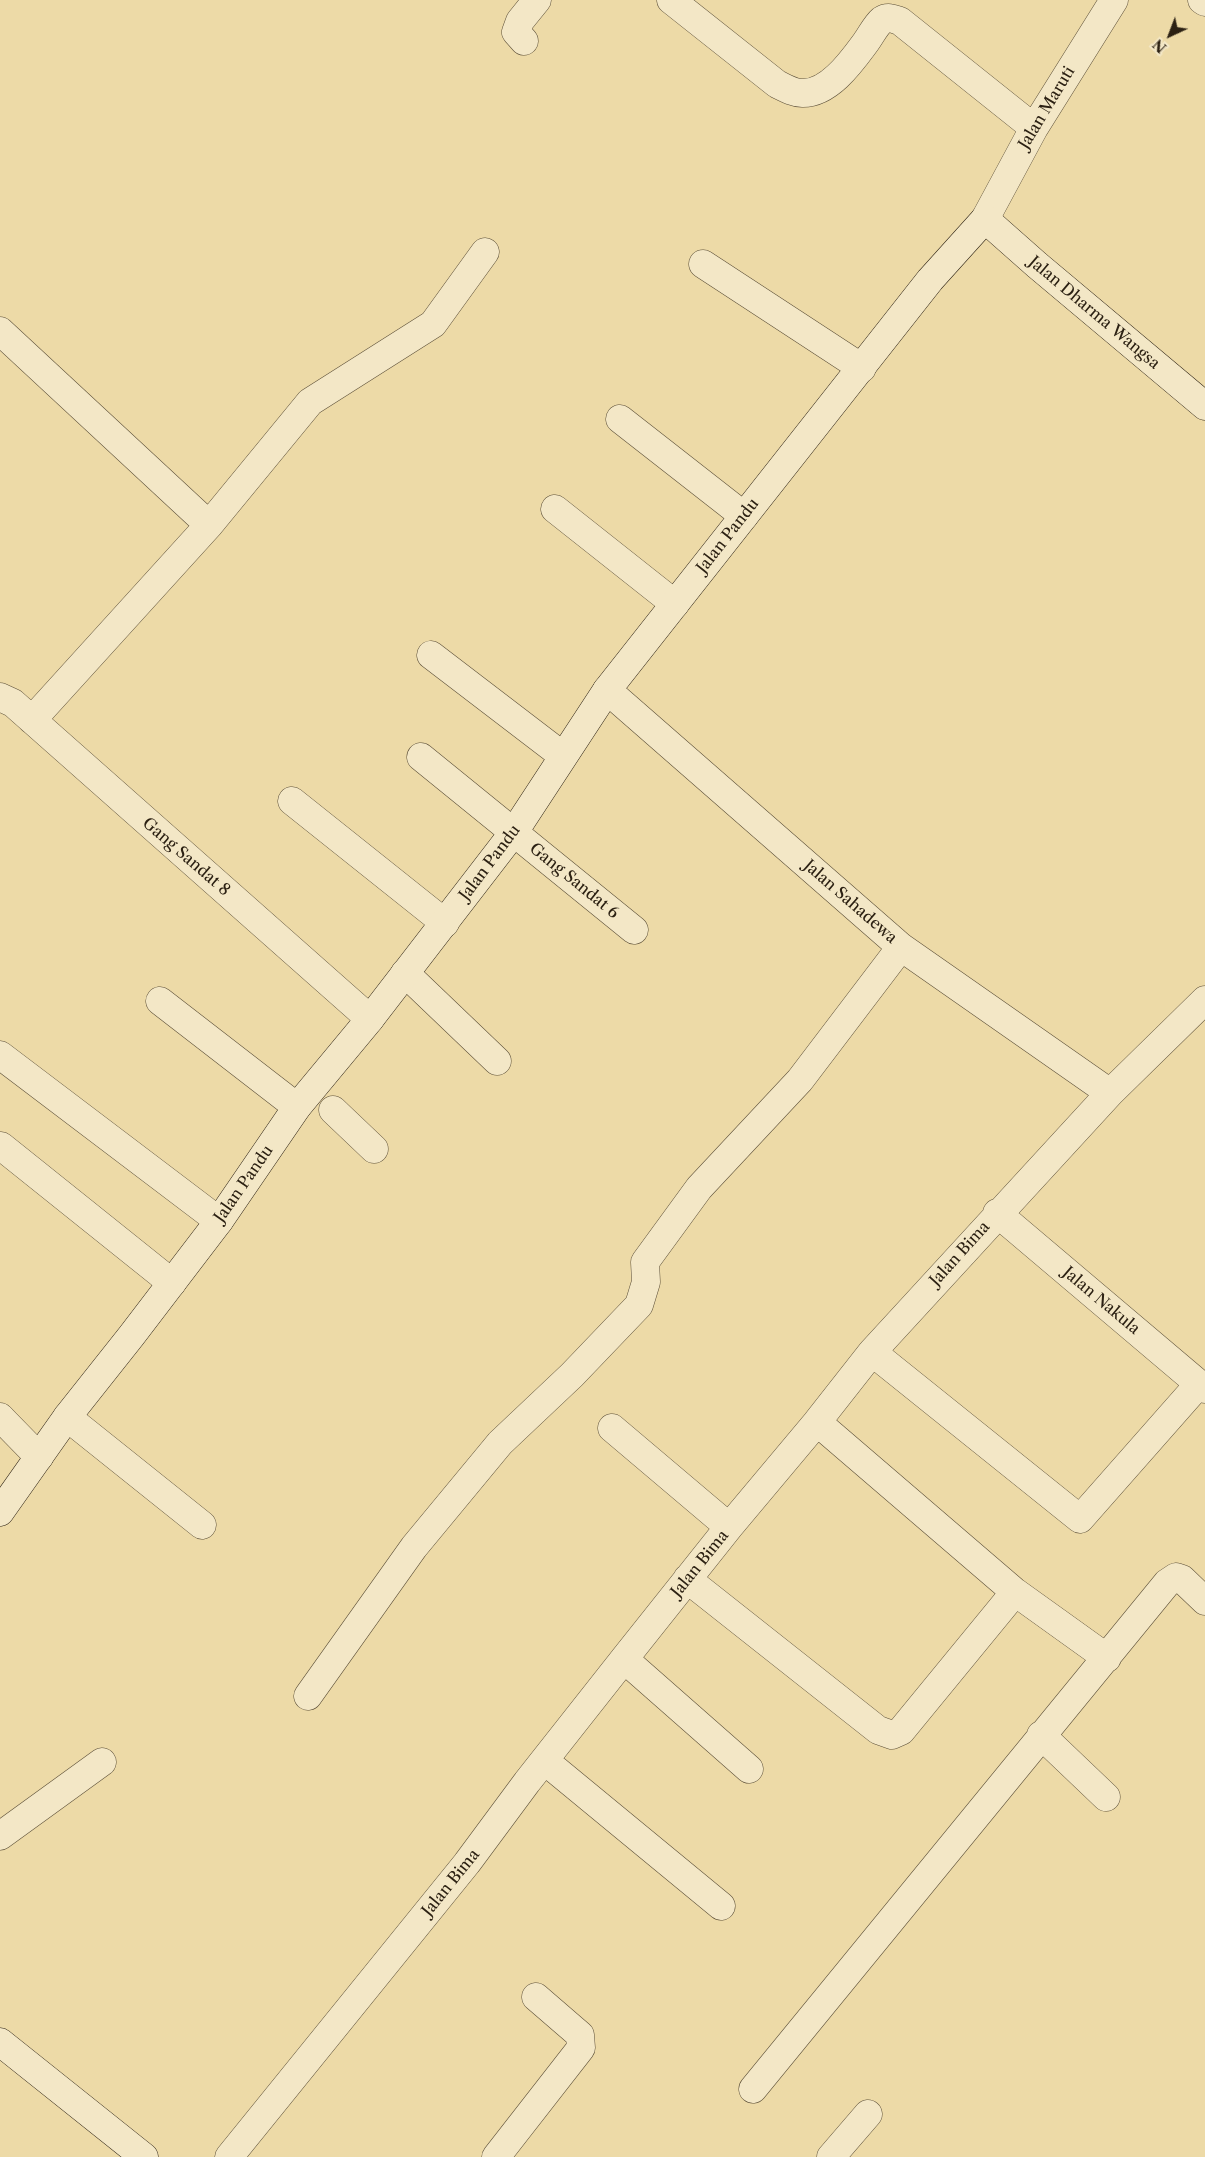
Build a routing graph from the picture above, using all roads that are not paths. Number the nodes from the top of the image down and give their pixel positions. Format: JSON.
{"nodes":[{"id":1,"x":537,"y":0,"type":"edge"},
{"id":2,"x":671,"y":0,"type":"edge"},
{"id":3,"x":1112,"y":1,"type":"edge"},
{"id":4,"x":524,"y":41,"type":"dead end"},
{"id":5,"x":1034,"y":128,"type":"junction"},
{"id":6,"x":985,"y":219,"type":"junction"},
{"id":7,"x":485,"y":252,"type":"dead end"},
{"id":8,"x":703,"y":264,"type":"dead end"},
{"id":9,"x":0,"y":331,"type":"edge"},
{"id":10,"x":862,"y":368,"type":"junction"},
{"id":11,"x":1205,"y":406,"type":"edge"},
{"id":12,"x":620,"y":419,"type":"dead end"},
{"id":13,"x":555,"y":509,"type":"dead end"},
{"id":14,"x":744,"y":516,"type":"junction"},
{"id":15,"x":210,"y":525,"type":"junction"},
{"id":16,"x":675,"y":604,"type":"junction"},
{"id":17,"x":431,"y":654,"type":"dead end"},
{"id":18,"x":607,"y":690,"type":"junction"},
{"id":19,"x":11,"y":709,"type":"edge"},
{"id":20,"x":563,"y":756,"type":"junction"},
{"id":21,"x":421,"y":758,"type":"dead end"},
{"id":22,"x":292,"y":802,"type":"dead end"},
{"id":23,"x":514,"y":832,"type":"junction"},
{"id":24,"x":445,"y":923,"type":"junction"},
{"id":25,"x":634,"y":930,"type":"dead end"},
{"id":26,"x":901,"y":948,"type":"junction"},
{"id":27,"x":405,"y":973,"type":"junction"},
{"id":28,"x":160,"y":1000,"type":"dead end"},
{"id":29,"x":1205,"y":1000,"type":"edge"},
{"id":30,"x":370,"y":1019,"type":"junction"},
{"id":31,"x":0,"y":1055,"type":"edge"},
{"id":32,"x":497,"y":1062,"type":"dead end"},
{"id":33,"x":1110,"y":1092,"type":"junction"},
{"id":34,"x":298,"y":1107,"type":"junction"},
{"id":35,"x":333,"y":1110,"type":"dead end"},
{"id":36,"x":1,"y":1146,"type":"edge"},
{"id":37,"x":374,"y":1149,"type":"dead end"},
{"id":38,"x":997,"y":1213,"type":"junction"},
{"id":39,"x":219,"y":1221,"type":"junction"},
{"id":40,"x":172,"y":1283,"type":"junction"},
{"id":41,"x":872,"y":1352,"type":"junction"},
{"id":42,"x":1202,"y":1387,"type":"edge"},
{"id":43,"x":0,"y":1416,"type":"edge"},
{"id":44,"x":67,"y":1417,"type":"junction"},
{"id":45,"x":817,"y":1422,"type":"junction"},
{"id":46,"x":612,"y":1428,"type":"dead end"},
{"id":47,"x":39,"y":1457,"type":"junction"},
{"id":48,"x":0,"y":1512,"type":"edge"},
{"id":49,"x":202,"y":1525,"type":"dead end"},
{"id":50,"x":729,"y":1527,"type":"junction"},
{"id":51,"x":688,"y":1579,"type":"junction"},
{"id":52,"x":1015,"y":1592,"type":"junction"},
{"id":53,"x":1205,"y":1601,"type":"edge"},
{"id":54,"x":1107,"y":1658,"type":"junction"},
{"id":55,"x":624,"y":1659,"type":"junction"},
{"id":56,"x":308,"y":1696,"type":"dead end"},
{"id":57,"x":1041,"y":1735,"type":"junction"},
{"id":58,"x":545,"y":1761,"type":"junction"},
{"id":59,"x":102,"y":1762,"type":"dead end"},
{"id":60,"x":749,"y":1769,"type":"dead end"},
{"id":61,"x":1106,"y":1797,"type":"dead end"},
{"id":62,"x":0,"y":1836,"type":"edge"},
{"id":63,"x":721,"y":1906,"type":"dead end"},
{"id":64,"x":536,"y":1997,"type":"dead end"},
{"id":65,"x":0,"y":2042,"type":"edge"},
{"id":66,"x":753,"y":2089,"type":"dead end"},
{"id":67,"x":868,"y":2114,"type":"dead end"},
{"id":68,"x":144,"y":2157,"type":"edge"},
{"id":69,"x":229,"y":2157,"type":"edge"},
{"id":70,"x":496,"y":2157,"type":"edge"},
{"id":71,"x":831,"y":2157,"type":"edge"}],
"edges":[{"from":1,"to":4,"type":"street"},
{"from":2,"to":5,"type":"street"},
{"from":3,"to":5,"type":"street","name":"Jalan Maruti"},
{"from":5,"to":6,"type":"street","name":"Jalan Maruti"},
{"from":6,"to":10,"type":"street","name":"Jalan Pandu"},
{"from":6,"to":11,"type":"street","name":"Jalan Dharma Wangsa"},
{"from":7,"to":15,"type":"street"},
{"from":8,"to":10,"type":"street"},
{"from":9,"to":15,"type":"street"},
{"from":10,"to":14,"type":"street","name":"Jalan Pandu"},
{"from":12,"to":14,"type":"street"},
{"from":13,"to":16,"type":"street"},
{"from":14,"to":16,"type":"street","name":"Jalan Pandu"},
{"from":15,"to":19,"type":"street"},
{"from":16,"to":18,"type":"street","name":"Jalan Pandu"},
{"from":17,"to":20,"type":"street"},
{"from":18,"to":20,"type":"street","name":"Jalan Pandu"},
{"from":18,"to":26,"type":"street","name":"Jalan Sahadewa"},
{"from":19,"to":30,"type":"street","name":"Gang Sandat 8"},
{"from":20,"to":23,"type":"street","name":"Jalan Pandu"},
{"from":21,"to":23,"type":"street","name":"Gang Sandat 6"},
{"from":22,"to":24,"type":"street"},
{"from":23,"to":24,"type":"street","name":"Jalan Pandu"},
{"from":23,"to":25,"type":"street","name":"Gang Sandat 6"},
{"from":24,"to":27,"type":"street","name":"Jalan Pandu"},
{"from":26,"to":33,"type":"street","name":"Jalan Sahadewa"},
{"from":26,"to":56,"type":"street"},
{"from":27,"to":30,"type":"street","name":"Jalan Pandu"},
{"from":27,"to":32,"type":"street"},
{"from":28,"to":34,"type":"street"},
{"from":29,"to":33,"type":"street","name":"Jalan Bima"},
{"from":30,"to":34,"type":"street","name":"Jalan Pandu"},
{"from":31,"to":39,"type":"street"},
{"from":33,"to":38,"type":"street","name":"Jalan Bima"},
{"from":34,"to":39,"type":"street","name":"Jalan Pandu"},
{"from":35,"to":37,"type":"street"},
{"from":36,"to":40,"type":"street"},
{"from":38,"to":41,"type":"street","name":"Jalan Bima"},
{"from":38,"to":42,"type":"street","name":"Jalan Nakula"},
{"from":39,"to":40,"type":"street","name":"Jalan Pandu"},
{"from":40,"to":44,"type":"street","name":"Jalan Pandu"},
{"from":41,"to":42,"type":"street"},
{"from":41,"to":45,"type":"street","name":"Jalan Bima"},
{"from":43,"to":47,"type":"street"},
{"from":44,"to":47,"type":"street","name":"Jalan Pandu"},
{"from":44,"to":49,"type":"street"},
{"from":45,"to":50,"type":"street","name":"Jalan Bima"},
{"from":45,"to":52,"type":"street"},
{"from":46,"to":50,"type":"street"},
{"from":47,"to":48,"type":"street","name":"Jalan Pandu"},
{"from":50,"to":51,"type":"street","name":"Jalan Bima"},
{"from":51,"to":52,"type":"street"},
{"from":51,"to":55,"type":"street","name":"Jalan Bima"},
{"from":52,"to":54,"type":"street"},
{"from":53,"to":54,"type":"street"},
{"from":54,"to":57,"type":"street"},
{"from":55,"to":58,"type":"street","name":"Jalan Bima"},
{"from":55,"to":60,"type":"street"},
{"from":57,"to":61,"type":"street"},
{"from":57,"to":66,"type":"street"},
{"from":58,"to":63,"type":"street"},
{"from":58,"to":69,"type":"street","name":"Jalan Bima"},
{"from":59,"to":62,"type":"street"},
{"from":64,"to":70,"type":"street"},
{"from":65,"to":68,"type":"street"},
{"from":67,"to":71,"type":"street"}]}
